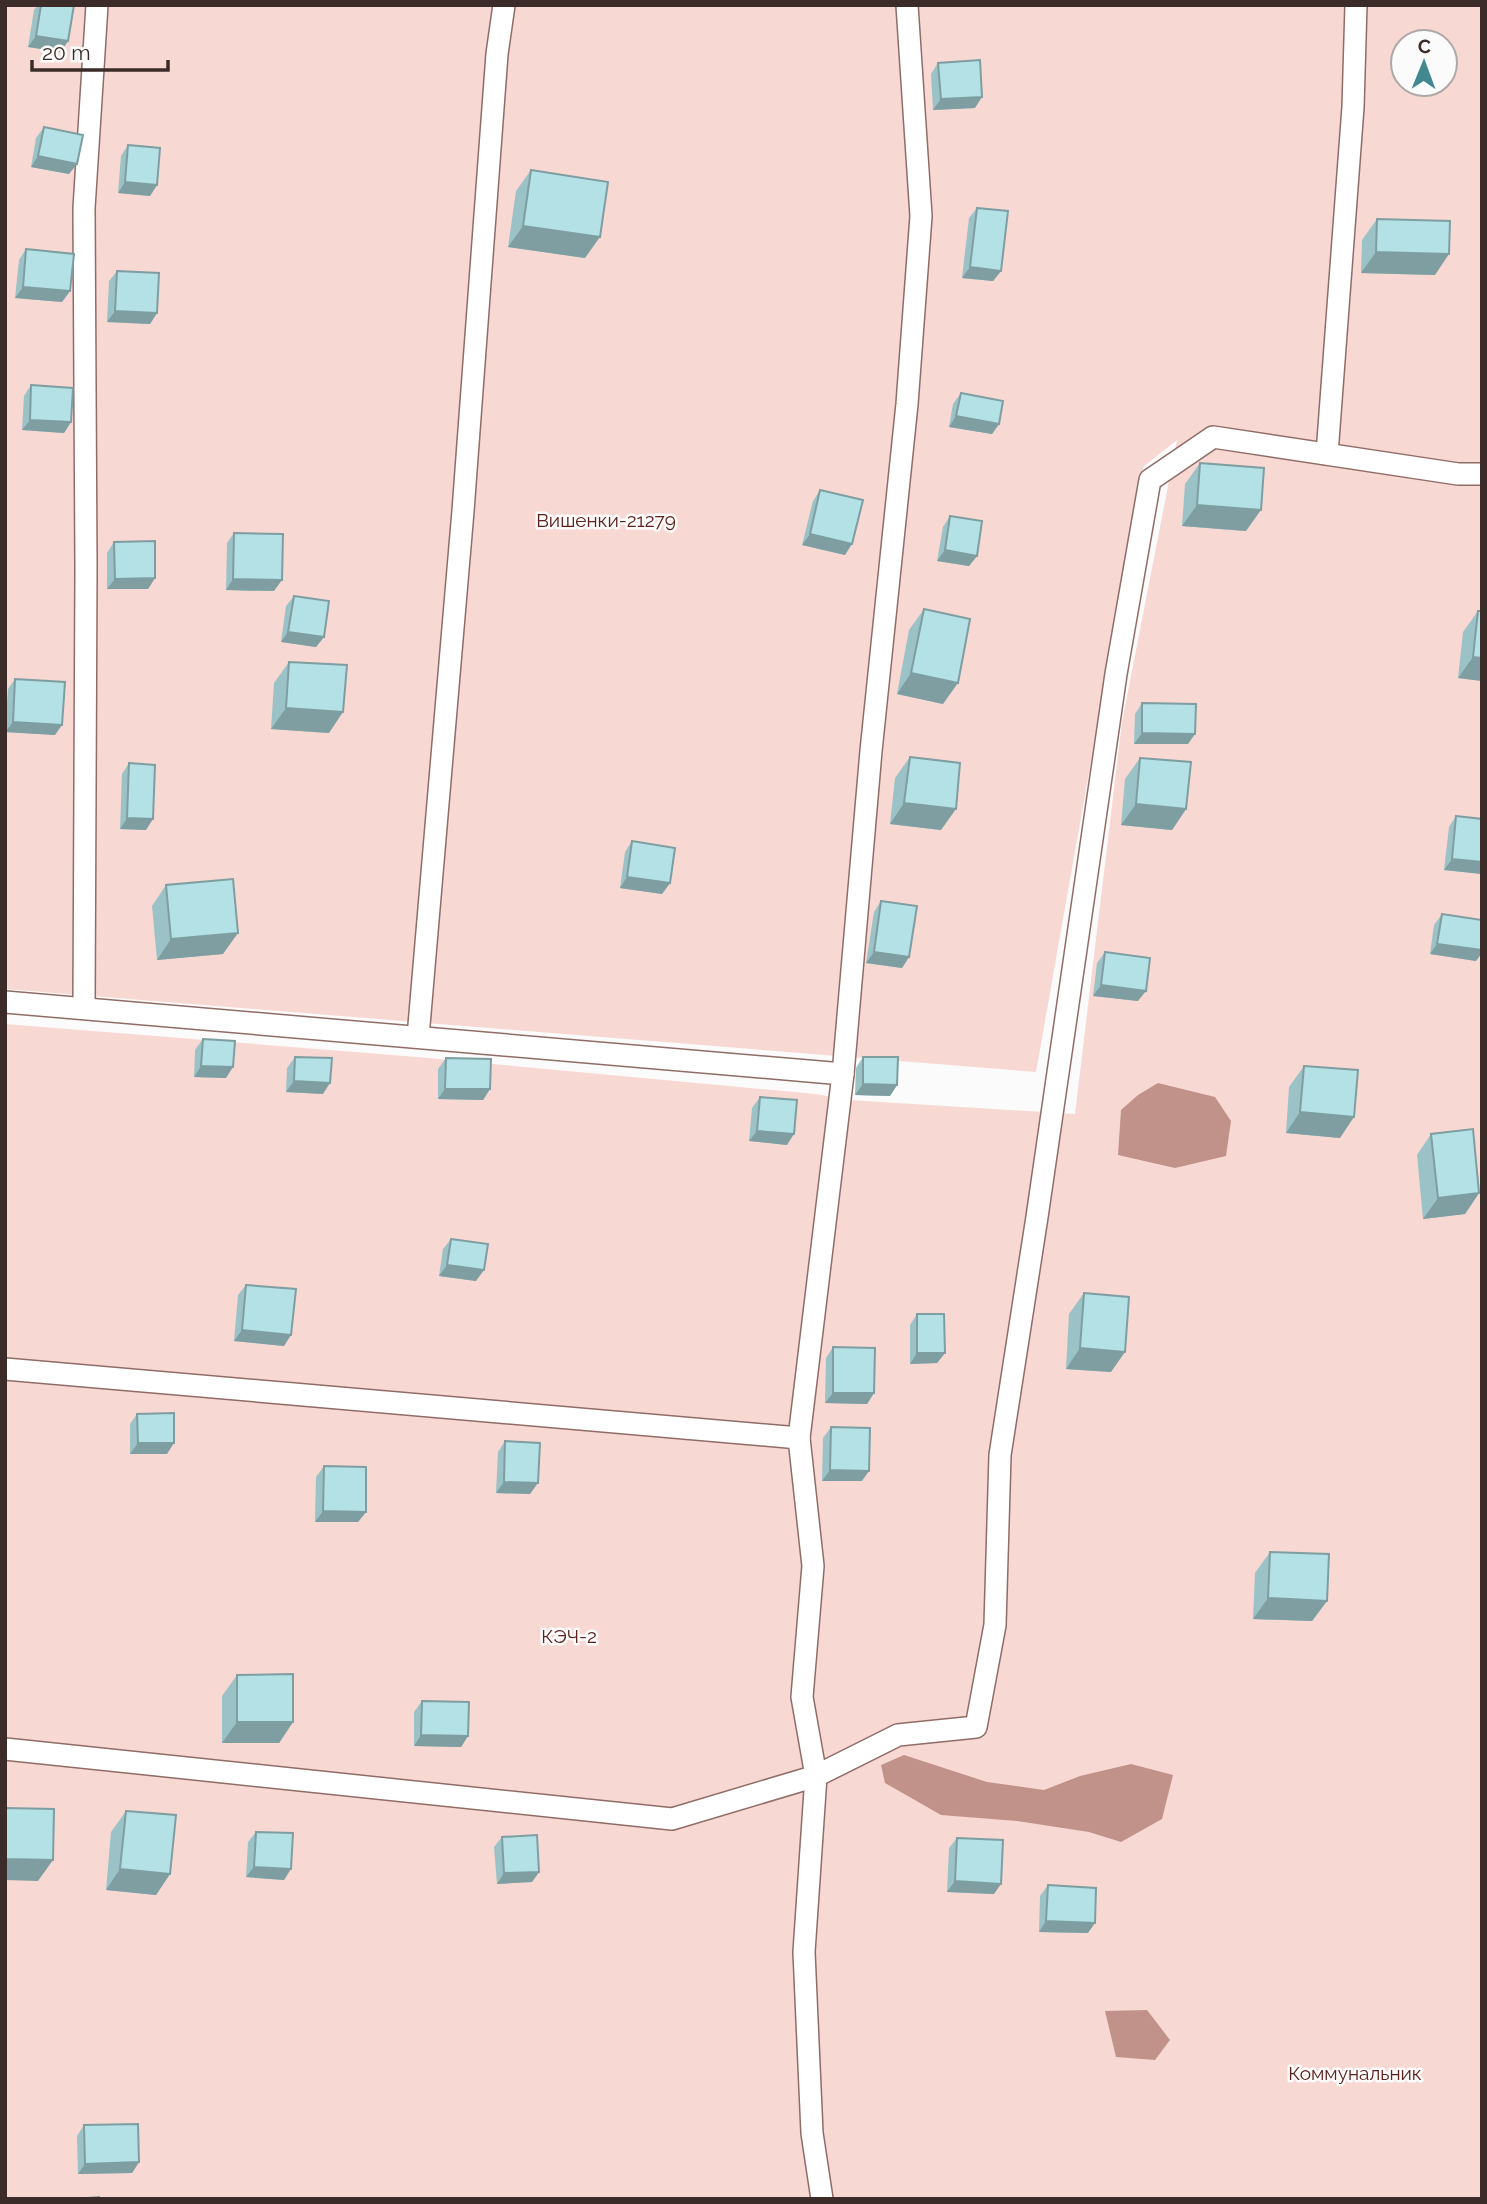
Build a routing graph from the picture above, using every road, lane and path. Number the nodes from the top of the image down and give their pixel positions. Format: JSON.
{"nodes":[{"id":1,"x":97,"y":5,"type":"edge"},
{"id":2,"x":504,"y":5,"type":"edge"},
{"id":3,"x":907,"y":5,"type":"edge"},
{"id":4,"x":1356,"y":5,"type":"edge"},
{"id":5,"x":1327,"y":454,"type":"junction"},
{"id":6,"x":1482,"y":474,"type":"edge"},
{"id":7,"x":5,"y":1002,"type":"edge"},
{"id":8,"x":85,"y":1007,"type":"junction"},
{"id":9,"x":418,"y":1037,"type":"junction"},
{"id":10,"x":843,"y":1074,"type":"junction"},
{"id":11,"x":5,"y":1369,"type":"edge"},
{"id":12,"x":799,"y":1438,"type":"junction"},
{"id":13,"x":5,"y":1749,"type":"edge"},
{"id":14,"x":816,"y":1776,"type":"junction"},
{"id":15,"x":822,"y":2199,"type":"edge"}],
"edges":[{"from":1,"to":8,"type":"lane"},
{"from":2,"to":9,"type":"lane"},
{"from":3,"to":10,"type":"lane"},
{"from":4,"to":5,"type":"lane"},
{"from":5,"to":6,"type":"lane"},
{"from":5,"to":14,"type":"lane"},
{"from":7,"to":8,"type":"lane"},
{"from":8,"to":9,"type":"lane"},
{"from":9,"to":10,"type":"lane"},
{"from":10,"to":12,"type":"lane"},
{"from":11,"to":12,"type":"lane"},
{"from":12,"to":14,"type":"lane"},
{"from":13,"to":14,"type":"lane"},
{"from":14,"to":15,"type":"lane"}]}
